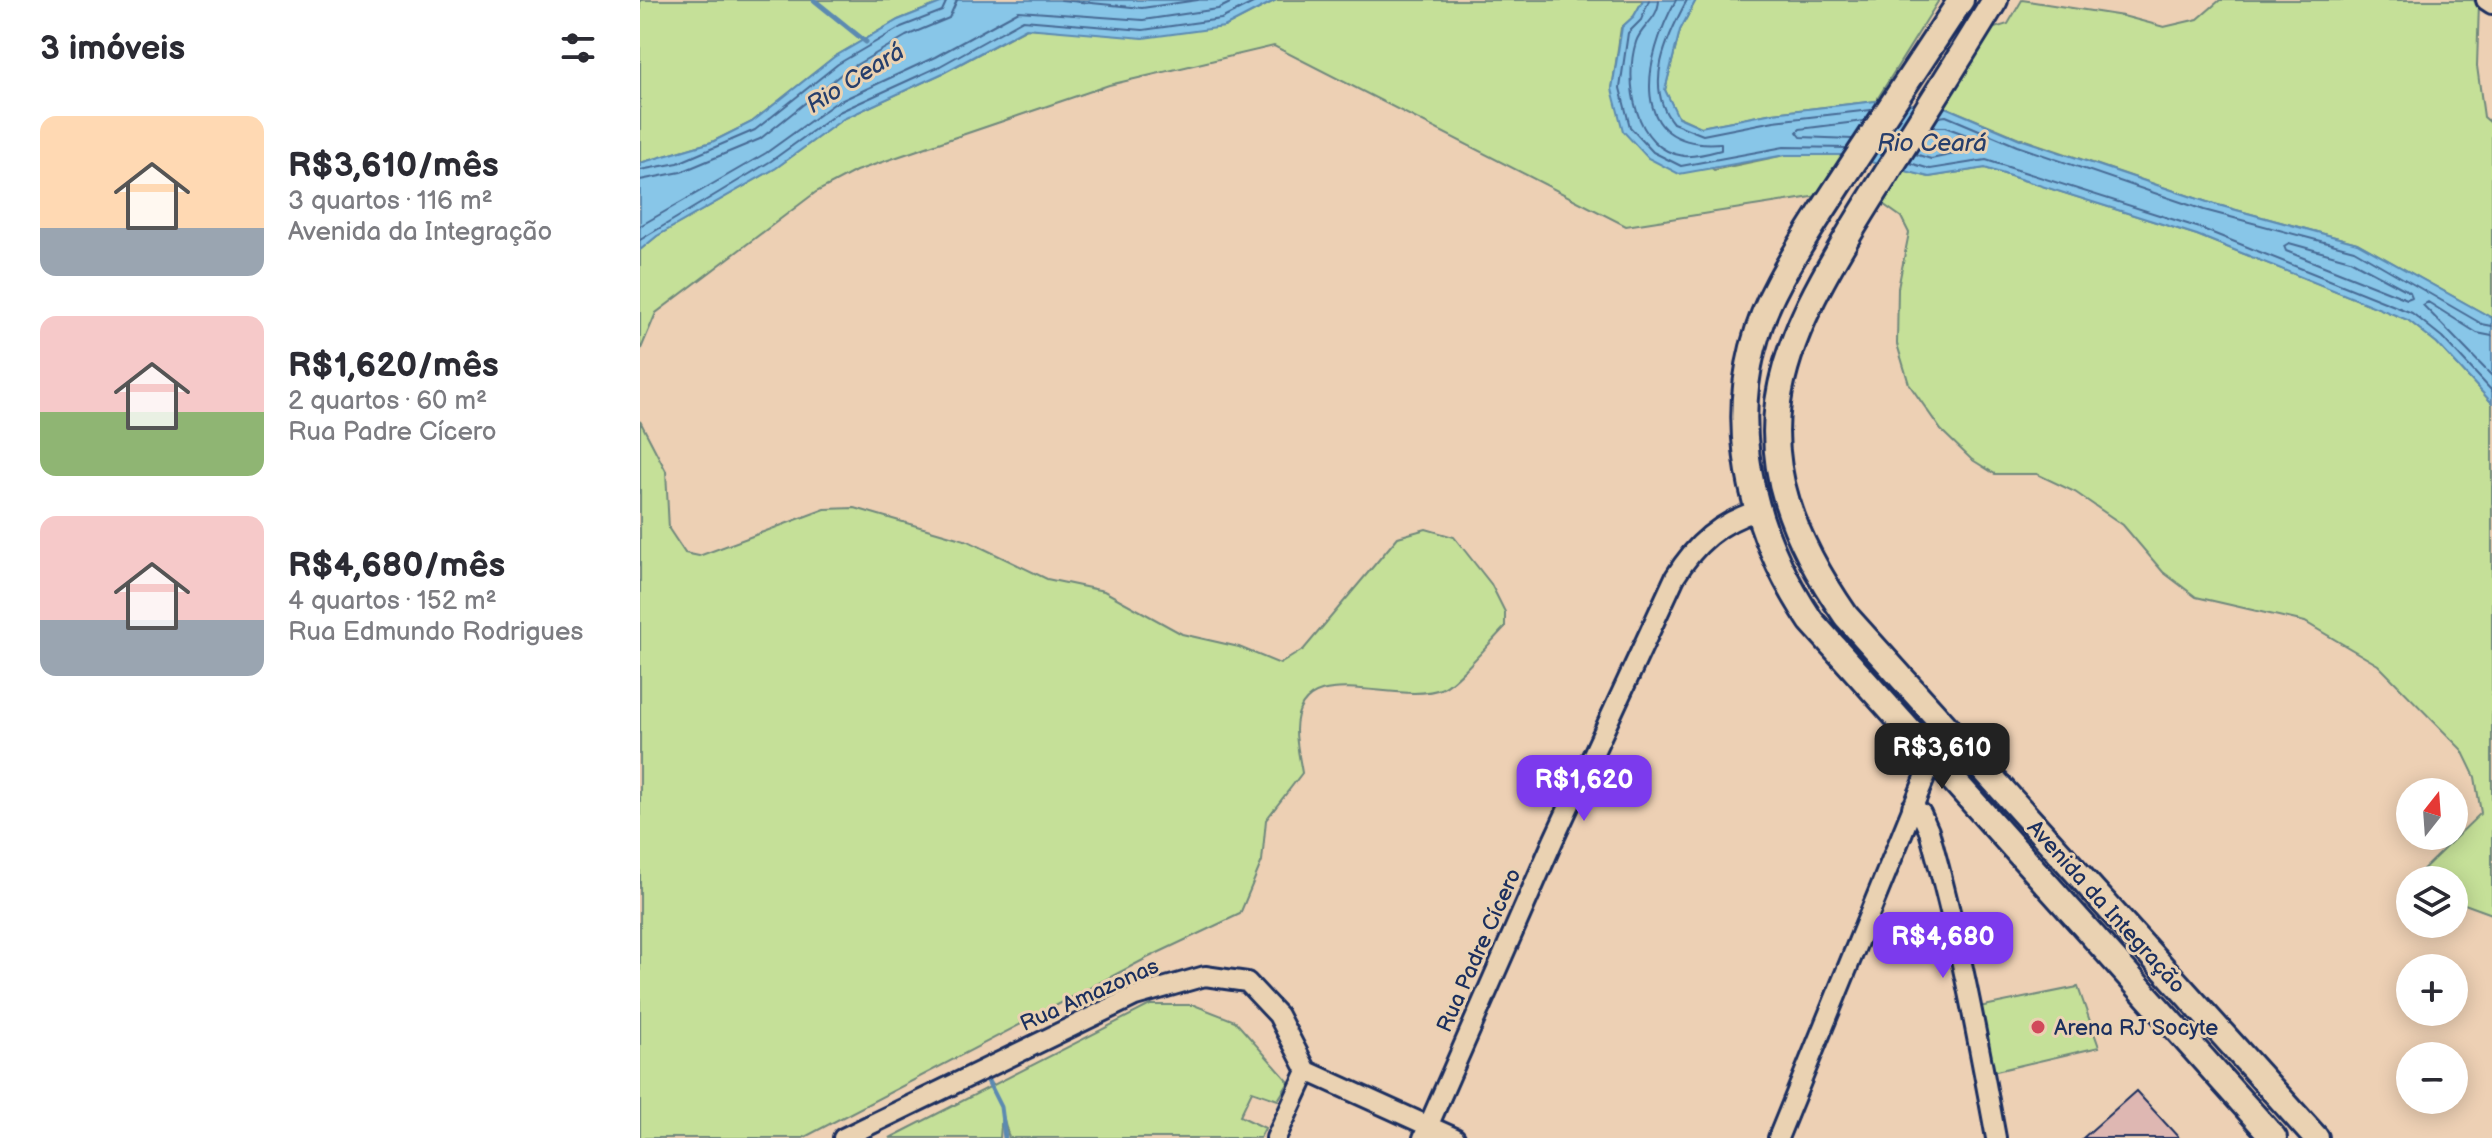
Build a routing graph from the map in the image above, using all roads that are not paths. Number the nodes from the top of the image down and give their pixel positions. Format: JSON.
{"nodes":[{"id":1,"x":1961,"y":0,"type":"edge"},
{"id":2,"x":1995,"y":0,"type":"edge"},
{"id":3,"x":2486,"y":0,"type":"edge"},
{"id":4,"x":2492,"y":4,"type":"edge"},
{"id":5,"x":1757,"y":511,"type":"junction"},
{"id":6,"x":1914,"y":691,"type":"junction"},
{"id":7,"x":1893,"y":713,"type":"junction"},
{"id":8,"x":1933,"y":758,"type":"junction"},
{"id":9,"x":1912,"y":807,"type":"junction"},
{"id":10,"x":1307,"y":1071,"type":"junction"},
{"id":11,"x":1426,"y":1132,"type":"edge"},
{"id":12,"x":843,"y":1138,"type":"edge"},
{"id":13,"x":1276,"y":1138,"type":"edge"},
{"id":14,"x":1455,"y":1138,"type":"edge"},
{"id":15,"x":1778,"y":1138,"type":"edge"},
{"id":16,"x":1996,"y":1138,"type":"edge"},
{"id":17,"x":2274,"y":1138,"type":"edge"},
{"id":18,"x":2316,"y":1138,"type":"edge"}],
"edges":[{"from":1,"to":5,"type":"main road","name":"Avenida da Integração"},
{"from":2,"to":6,"type":"main road","name":"Avenida da Integração"},
{"from":3,"to":4,"type":"street"},
{"from":5,"to":7,"type":"main road","name":"Avenida da Integração"},
{"from":5,"to":11,"type":"street","name":"Rua Padre Cícero"},
{"from":6,"to":7,"type":"main road"},
{"from":6,"to":18,"type":"main road","name":"Avenida da Integração"},
{"from":7,"to":8,"type":"main road","name":"Avenida da Integração"},
{"from":8,"to":9,"type":"street"},
{"from":8,"to":17,"type":"main road","name":"Avenida da Integração"},
{"from":9,"to":15,"type":"street"},
{"from":9,"to":16,"type":"street"},
{"from":10,"to":11,"type":"street"},
{"from":10,"to":12,"type":"street","name":"Rua Amazonas"},
{"from":10,"to":13,"type":"street"},
{"from":11,"to":14,"type":"street"}]}
